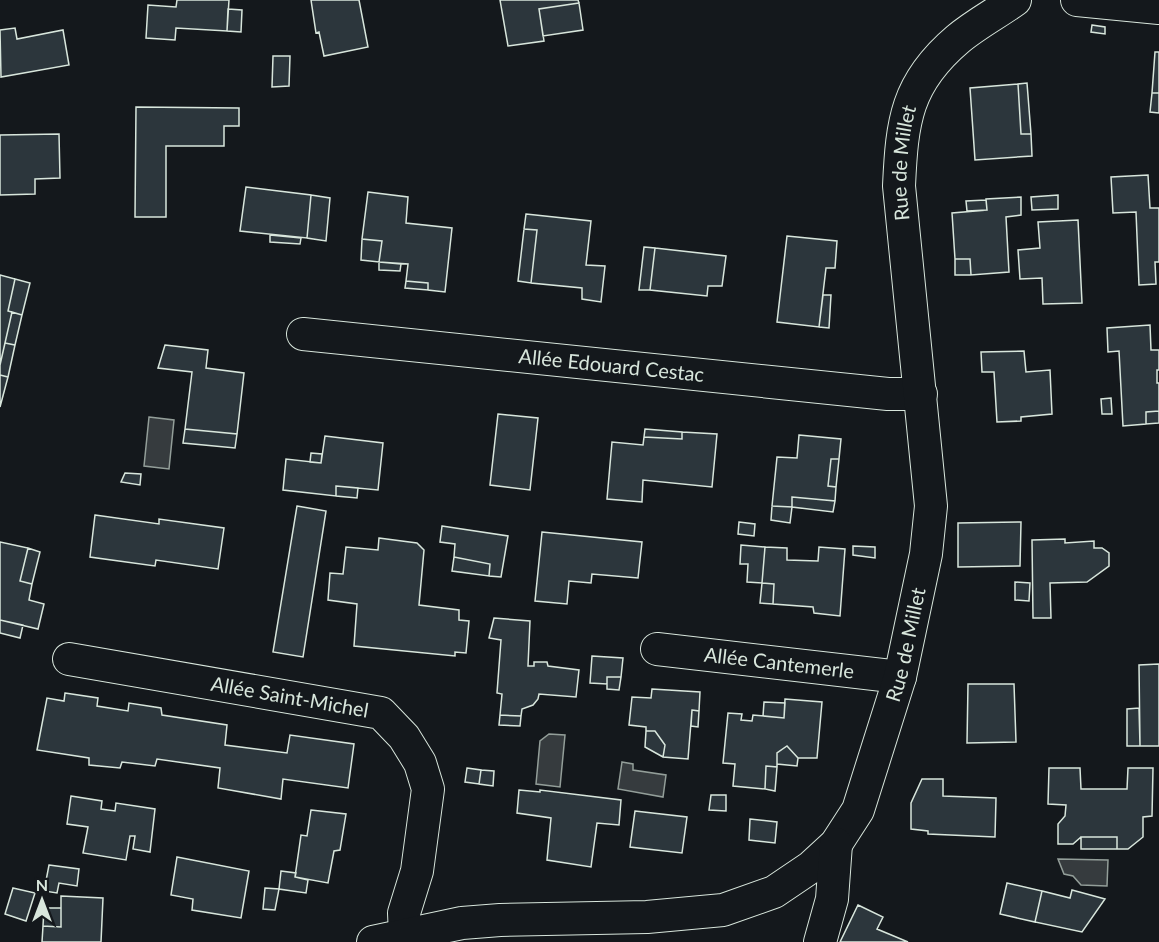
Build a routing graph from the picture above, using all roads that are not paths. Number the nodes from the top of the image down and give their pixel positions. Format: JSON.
{"nodes":[{"id":1,"x":1015,"y":0,"type":"edge"},
{"id":2,"x":1077,"y":0,"type":"edge"},
{"id":3,"x":1159,"y":8,"type":"edge"},
{"id":4,"x":303,"y":334,"type":"dead end"},
{"id":5,"x":921,"y":394,"type":"junction"},
{"id":6,"x":657,"y":649,"type":"dead end"},
{"id":7,"x":69,"y":659,"type":"dead end"},
{"id":8,"x":900,"y":677,"type":"junction"},
{"id":9,"x":836,"y":844,"type":"junction"},
{"id":10,"x":462,"y":932,"type":"edge"},
{"id":11,"x":405,"y":935,"type":"junction"},
{"id":12,"x":373,"y":942,"type":"edge"},
{"id":13,"x":820,"y":942,"type":"edge"}],
"edges":[{"from":1,"to":5,"type":"street","name":"Rue de Millet"},
{"from":2,"to":3,"type":"street"},
{"from":4,"to":5,"type":"street","name":"Allée Edouard Cestac"},
{"from":5,"to":8,"type":"street","name":"Rue de Millet"},
{"from":6,"to":8,"type":"street","name":"Allée Cantemerle"},
{"from":7,"to":11,"type":"street","name":"Allée Saint-Michel"},
{"from":8,"to":9,"type":"street","name":"Rue de Millet"},
{"from":9,"to":10,"type":"street","name":"Rue de Millet"},
{"from":9,"to":13,"type":"street"},
{"from":10,"to":11,"type":"street","name":"Rue de Millet"},
{"from":11,"to":12,"type":"street","name":"Rue de Millet"}]}
